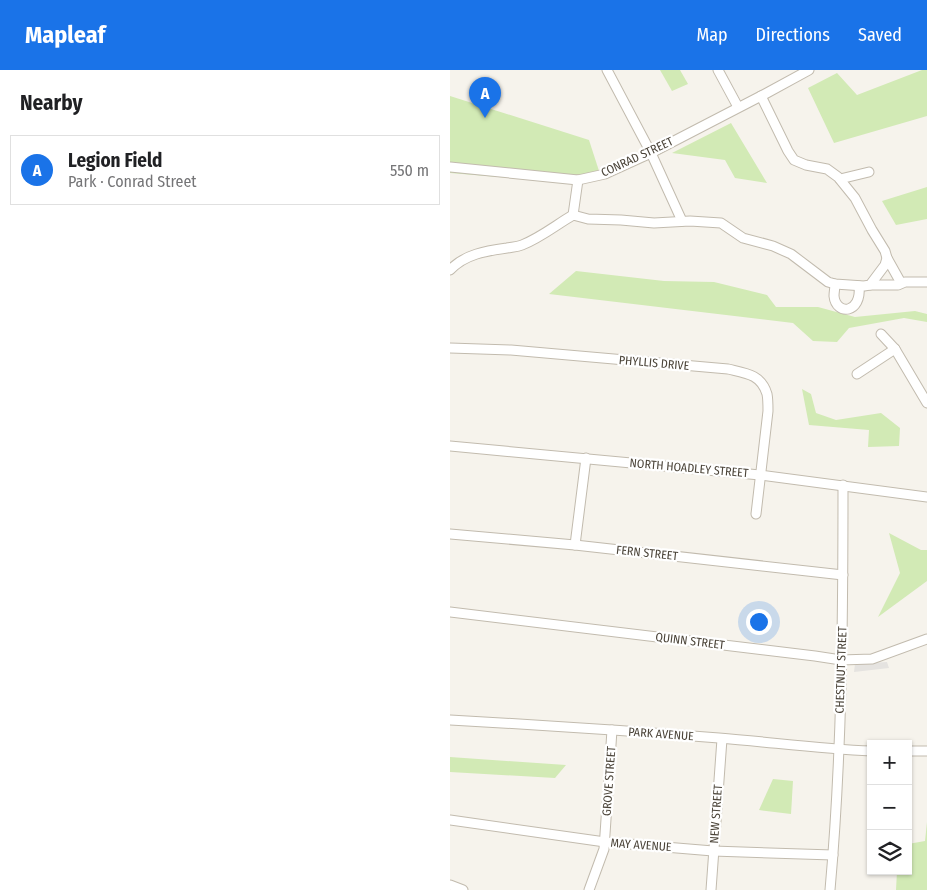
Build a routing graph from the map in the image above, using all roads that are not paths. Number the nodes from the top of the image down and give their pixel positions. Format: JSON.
{"nodes":[{"id":1,"x":607,"y":70,"type":"edge"},
{"id":2,"x":718,"y":70,"type":"edge"},
{"id":3,"x":809,"y":70,"type":"edge"},
{"id":4,"x":761,"y":96,"type":"junction"},
{"id":5,"x":738,"y":107,"type":"junction"},
{"id":6,"x":651,"y":153,"type":"junction"},
{"id":7,"x":450,"y":167,"type":"edge"},
{"id":8,"x":869,"y":172,"type":"dead end"},
{"id":9,"x":840,"y":179,"type":"junction"},
{"id":10,"x":578,"y":180,"type":"junction"},
{"id":11,"x":573,"y":215,"type":"junction"},
{"id":12,"x":682,"y":221,"type":"junction"},
{"id":13,"x":887,"y":258,"type":"junction"},
{"id":14,"x":450,"y":270,"type":"edge"},
{"id":15,"x":927,"y":282,"type":"edge"},
{"id":16,"x":835,"y":284,"type":"junction"},
{"id":17,"x":901,"y":284,"type":"junction"},
{"id":18,"x":870,"y":285,"type":"junction"},
{"id":19,"x":859,"y":286,"type":"junction"},
{"id":20,"x":881,"y":334,"type":"dead end"},
{"id":21,"x":450,"y":348,"type":"edge"},
{"id":22,"x":894,"y":349,"type":"junction"},
{"id":23,"x":857,"y":374,"type":"dead end"},
{"id":24,"x":927,"y":403,"type":"edge"},
{"id":25,"x":450,"y":446,"type":"edge"},
{"id":26,"x":586,"y":458,"type":"junction"},
{"id":27,"x":760,"y":475,"type":"junction"},
{"id":28,"x":843,"y":485,"type":"junction"},
{"id":29,"x":927,"y":497,"type":"edge"},
{"id":30,"x":756,"y":514,"type":"dead end"},
{"id":31,"x":450,"y":534,"type":"edge"},
{"id":32,"x":576,"y":545,"type":"junction"},
{"id":33,"x":843,"y":575,"type":"junction"},
{"id":34,"x":450,"y":612,"type":"edge"},
{"id":35,"x":927,"y":639,"type":"edge"},
{"id":36,"x":841,"y":660,"type":"junction"},
{"id":37,"x":450,"y":720,"type":"edge"},
{"id":38,"x":612,"y":730,"type":"junction"},
{"id":39,"x":722,"y":738,"type":"junction"},
{"id":40,"x":838,"y":750,"type":"junction"},
{"id":41,"x":867,"y":751,"type":"edge"},
{"id":42,"x":912,"y":751,"type":"edge"},
{"id":43,"x":927,"y":751,"type":"edge"},
{"id":44,"x":450,"y":820,"type":"edge"},
{"id":45,"x":605,"y":842,"type":"junction"},
{"id":46,"x":713,"y":851,"type":"junction"},
{"id":47,"x":833,"y":855,"type":"junction"},
{"id":48,"x":450,"y":886,"type":"edge"},
{"id":49,"x":463,"y":890,"type":"edge"},
{"id":50,"x":589,"y":890,"type":"edge"},
{"id":51,"x":711,"y":890,"type":"edge"},
{"id":52,"x":830,"y":890,"type":"edge"}],
"edges":[{"from":1,"to":6,"type":"street"},
{"from":2,"to":5,"type":"street"},
{"from":3,"to":4,"type":"street","name":"CONRAD STREET"},
{"from":4,"to":5,"type":"street","name":"CONRAD STREET"},
{"from":4,"to":9,"type":"street"},
{"from":5,"to":6,"type":"street","name":"CONRAD STREET"},
{"from":6,"to":10,"type":"street","name":"CONRAD STREET"},
{"from":6,"to":12,"type":"street"},
{"from":7,"to":10,"type":"street","name":"CONRAD STREET"},
{"from":8,"to":9,"type":"street"},
{"from":9,"to":13,"type":"street"},
{"from":10,"to":11,"type":"street"},
{"from":11,"to":12,"type":"street"},
{"from":11,"to":14,"type":"street"},
{"from":12,"to":16,"type":"street"},
{"from":13,"to":17,"type":"street"},
{"from":13,"to":18,"type":"street"},
{"from":15,"to":17,"type":"street"},
{"from":16,"to":19,"type":"street"},
{"from":16,"to":19,"type":"street"},
{"from":17,"to":18,"type":"street"},
{"from":18,"to":19,"type":"street"},
{"from":20,"to":22,"type":"street"},
{"from":21,"to":27,"type":"street","name":"PHYLLIS DRIVE"},
{"from":22,"to":23,"type":"street"},
{"from":22,"to":24,"type":"street"},
{"from":25,"to":26,"type":"street","name":"NORTH HOADLEY STREET"},
{"from":26,"to":27,"type":"street","name":"NORTH HOADLEY STREET"},
{"from":26,"to":32,"type":"street"},
{"from":27,"to":28,"type":"street","name":"NORTH HOADLEY STREET"},
{"from":27,"to":30,"type":"street","name":"PHYLLIS DRIVE"},
{"from":28,"to":29,"type":"street","name":"NORTH HOADLEY STREET"},
{"from":28,"to":33,"type":"street","name":"CHESTNUT STREET"},
{"from":31,"to":32,"type":"street","name":"FERN STREET"},
{"from":32,"to":33,"type":"street","name":"FERN STREET"},
{"from":33,"to":36,"type":"street","name":"CHESTNUT STREET"},
{"from":34,"to":36,"type":"street","name":"QUINN STREET"},
{"from":35,"to":36,"type":"street","name":"QUINN STREET"},
{"from":36,"to":40,"type":"street","name":"CHESTNUT STREET"},
{"from":37,"to":38,"type":"street","name":"PARK AVENUE"},
{"from":38,"to":39,"type":"street","name":"PARK AVENUE"},
{"from":38,"to":45,"type":"street","name":"GROVE STREET"},
{"from":39,"to":40,"type":"street","name":"PARK AVENUE"},
{"from":39,"to":46,"type":"street","name":"NEW STREET"},
{"from":40,"to":41,"type":"street","name":"PARK AVENUE"},
{"from":40,"to":47,"type":"street","name":"CHESTNUT STREET"},
{"from":42,"to":43,"type":"street"},
{"from":44,"to":45,"type":"street","name":"MAY AVENUE"},
{"from":45,"to":46,"type":"street","name":"MAY AVENUE"},
{"from":45,"to":50,"type":"street","name":"GROVE STREET"},
{"from":46,"to":47,"type":"street","name":"MAY AVENUE"},
{"from":46,"to":51,"type":"street","name":"NEW STREET"},
{"from":47,"to":52,"type":"street","name":"CHESTNUT STREET"},
{"from":48,"to":49,"type":"street"}]}
